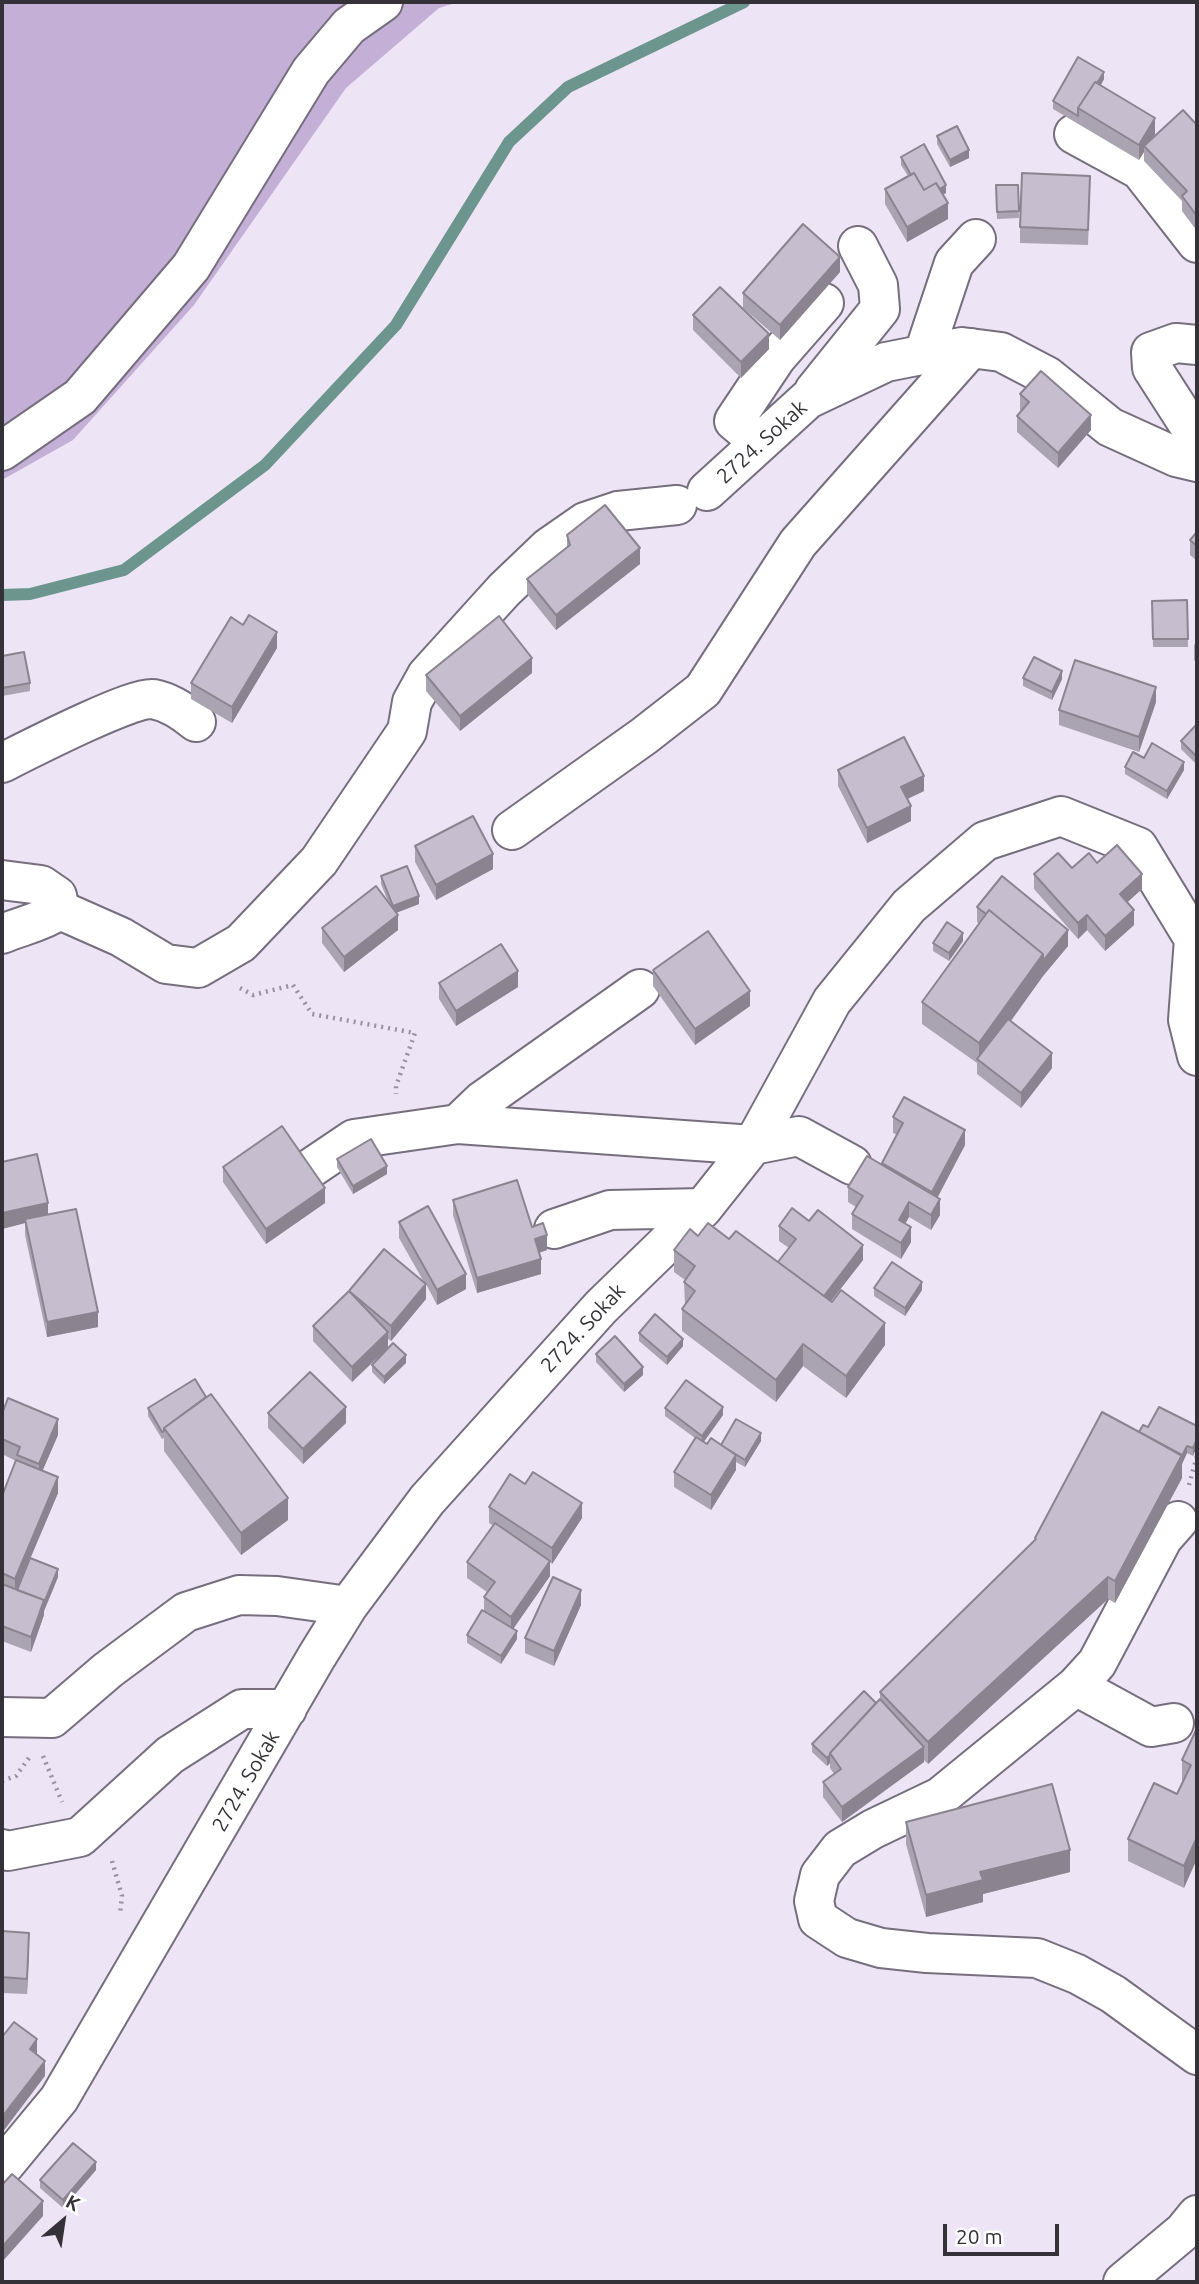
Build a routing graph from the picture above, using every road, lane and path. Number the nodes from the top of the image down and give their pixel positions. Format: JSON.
{"nodes":[{"id":1,"x":383,"y":2,"type":"edge"},
{"id":2,"x":1074,"y":134,"type":"dead end"},
{"id":3,"x":976,"y":239,"type":"dead end"},
{"id":4,"x":1197,"y":243,"type":"edge"},
{"id":5,"x":858,"y":246,"type":"dead end"},
{"id":6,"x":824,"y":303,"type":"dead end"},
{"id":7,"x":1197,"y":345,"type":"edge"},
{"id":8,"x":971,"y":348,"type":"junction"},
{"id":9,"x":924,"y":353,"type":"junction"},
{"id":10,"x":808,"y":399,"type":"junction"},
{"id":11,"x":1197,"y":438,"type":"edge"},
{"id":12,"x":759,"y":442,"type":"junction"},
{"id":13,"x":2,"y":451,"type":"edge"},
{"id":14,"x":1197,"y":462,"type":"edge"},
{"id":15,"x":196,"y":722,"type":"dead end"},
{"id":16,"x":2,"y":763,"type":"edge"},
{"id":17,"x":512,"y":830,"type":"dead end"},
{"id":18,"x":2,"y":880,"type":"edge"},
{"id":19,"x":60,"y":910,"type":"junction"},
{"id":20,"x":9,"y":929,"type":"edge"},
{"id":21,"x":198,"y":968,"type":"junction"},
{"id":22,"x":640,"y":989,"type":"dead end"},
{"id":23,"x":1197,"y":1056,"type":"edge"},
{"id":24,"x":458,"y":1124,"type":"junction"},
{"id":25,"x":397,"y":1133,"type":"junction"},
{"id":26,"x":753,"y":1145,"type":"junction"},
{"id":27,"x":852,"y":1165,"type":"dead end"},
{"id":28,"x":311,"y":1168,"type":"edge"},
{"id":29,"x":702,"y":1208,"type":"junction"},
{"id":30,"x":554,"y":1229,"type":"dead end"},
{"id":31,"x":1178,"y":1521,"type":"dead end"},
{"id":32,"x":348,"y":1606,"type":"junction"},
{"id":33,"x":1076,"y":1686,"type":"junction"},
{"id":34,"x":287,"y":1709,"type":"junction"},
{"id":35,"x":2,"y":1717,"type":"edge"},
{"id":36,"x":1174,"y":1723,"type":"dead end"},
{"id":37,"x":43,"y":1754,"type":"dead end"},
{"id":38,"x":80,"y":1837,"type":"junction"},
{"id":39,"x":2,"y":1849,"type":"edge"},
{"id":40,"x":119,"y":1919,"type":"dead end"},
{"id":41,"x":1197,"y":2055,"type":"edge"},
{"id":42,"x":2,"y":2168,"type":"edge"},
{"id":43,"x":1197,"y":2215,"type":"edge"},
{"id":44,"x":1123,"y":2282,"type":"edge"}],
"edges":[{"from":1,"to":13,"type":"street"},
{"from":2,"to":4,"type":"street"},
{"from":3,"to":9,"type":"street"},
{"from":5,"to":10,"type":"street"},
{"from":6,"to":12,"type":"street"},
{"from":7,"to":11,"type":"street"},
{"from":8,"to":9,"type":"street","name":"2724. Sokak"},
{"from":8,"to":14,"type":"street","name":"2724. Sokak"},
{"from":8,"to":17,"type":"street"},
{"from":9,"to":10,"type":"street","name":"2724. Sokak"},
{"from":10,"to":12,"type":"street","name":"2724. Sokak"},
{"from":12,"to":21,"type":"street","name":"2724. Sokak"},
{"from":15,"to":16,"type":"street"},
{"from":18,"to":19,"type":"street"},
{"from":19,"to":20,"type":"street"},
{"from":19,"to":21,"type":"street"},
{"from":21,"to":25,"type":"path"},
{"from":22,"to":24,"type":"street"},
{"from":23,"to":26,"type":"street","name":"2724. Sokak"},
{"from":24,"to":25,"type":"street"},
{"from":24,"to":26,"type":"street"},
{"from":25,"to":28,"type":"street"},
{"from":26,"to":27,"type":"street"},
{"from":26,"to":29,"type":"street","name":"2724. Sokak"},
{"from":29,"to":30,"type":"street"},
{"from":29,"to":32,"type":"street","name":"2724. Sokak"},
{"from":31,"to":33,"type":"street"},
{"from":32,"to":34,"type":"street","name":"2724. Sokak"},
{"from":32,"to":35,"type":"street"},
{"from":33,"to":36,"type":"street"},
{"from":33,"to":41,"type":"street"},
{"from":34,"to":38,"type":"street"},
{"from":34,"to":42,"type":"street","name":"2724. Sokak"},
{"from":37,"to":38,"type":"path"},
{"from":38,"to":39,"type":"street"},
{"from":38,"to":40,"type":"path"},
{"from":43,"to":44,"type":"street"}]}
